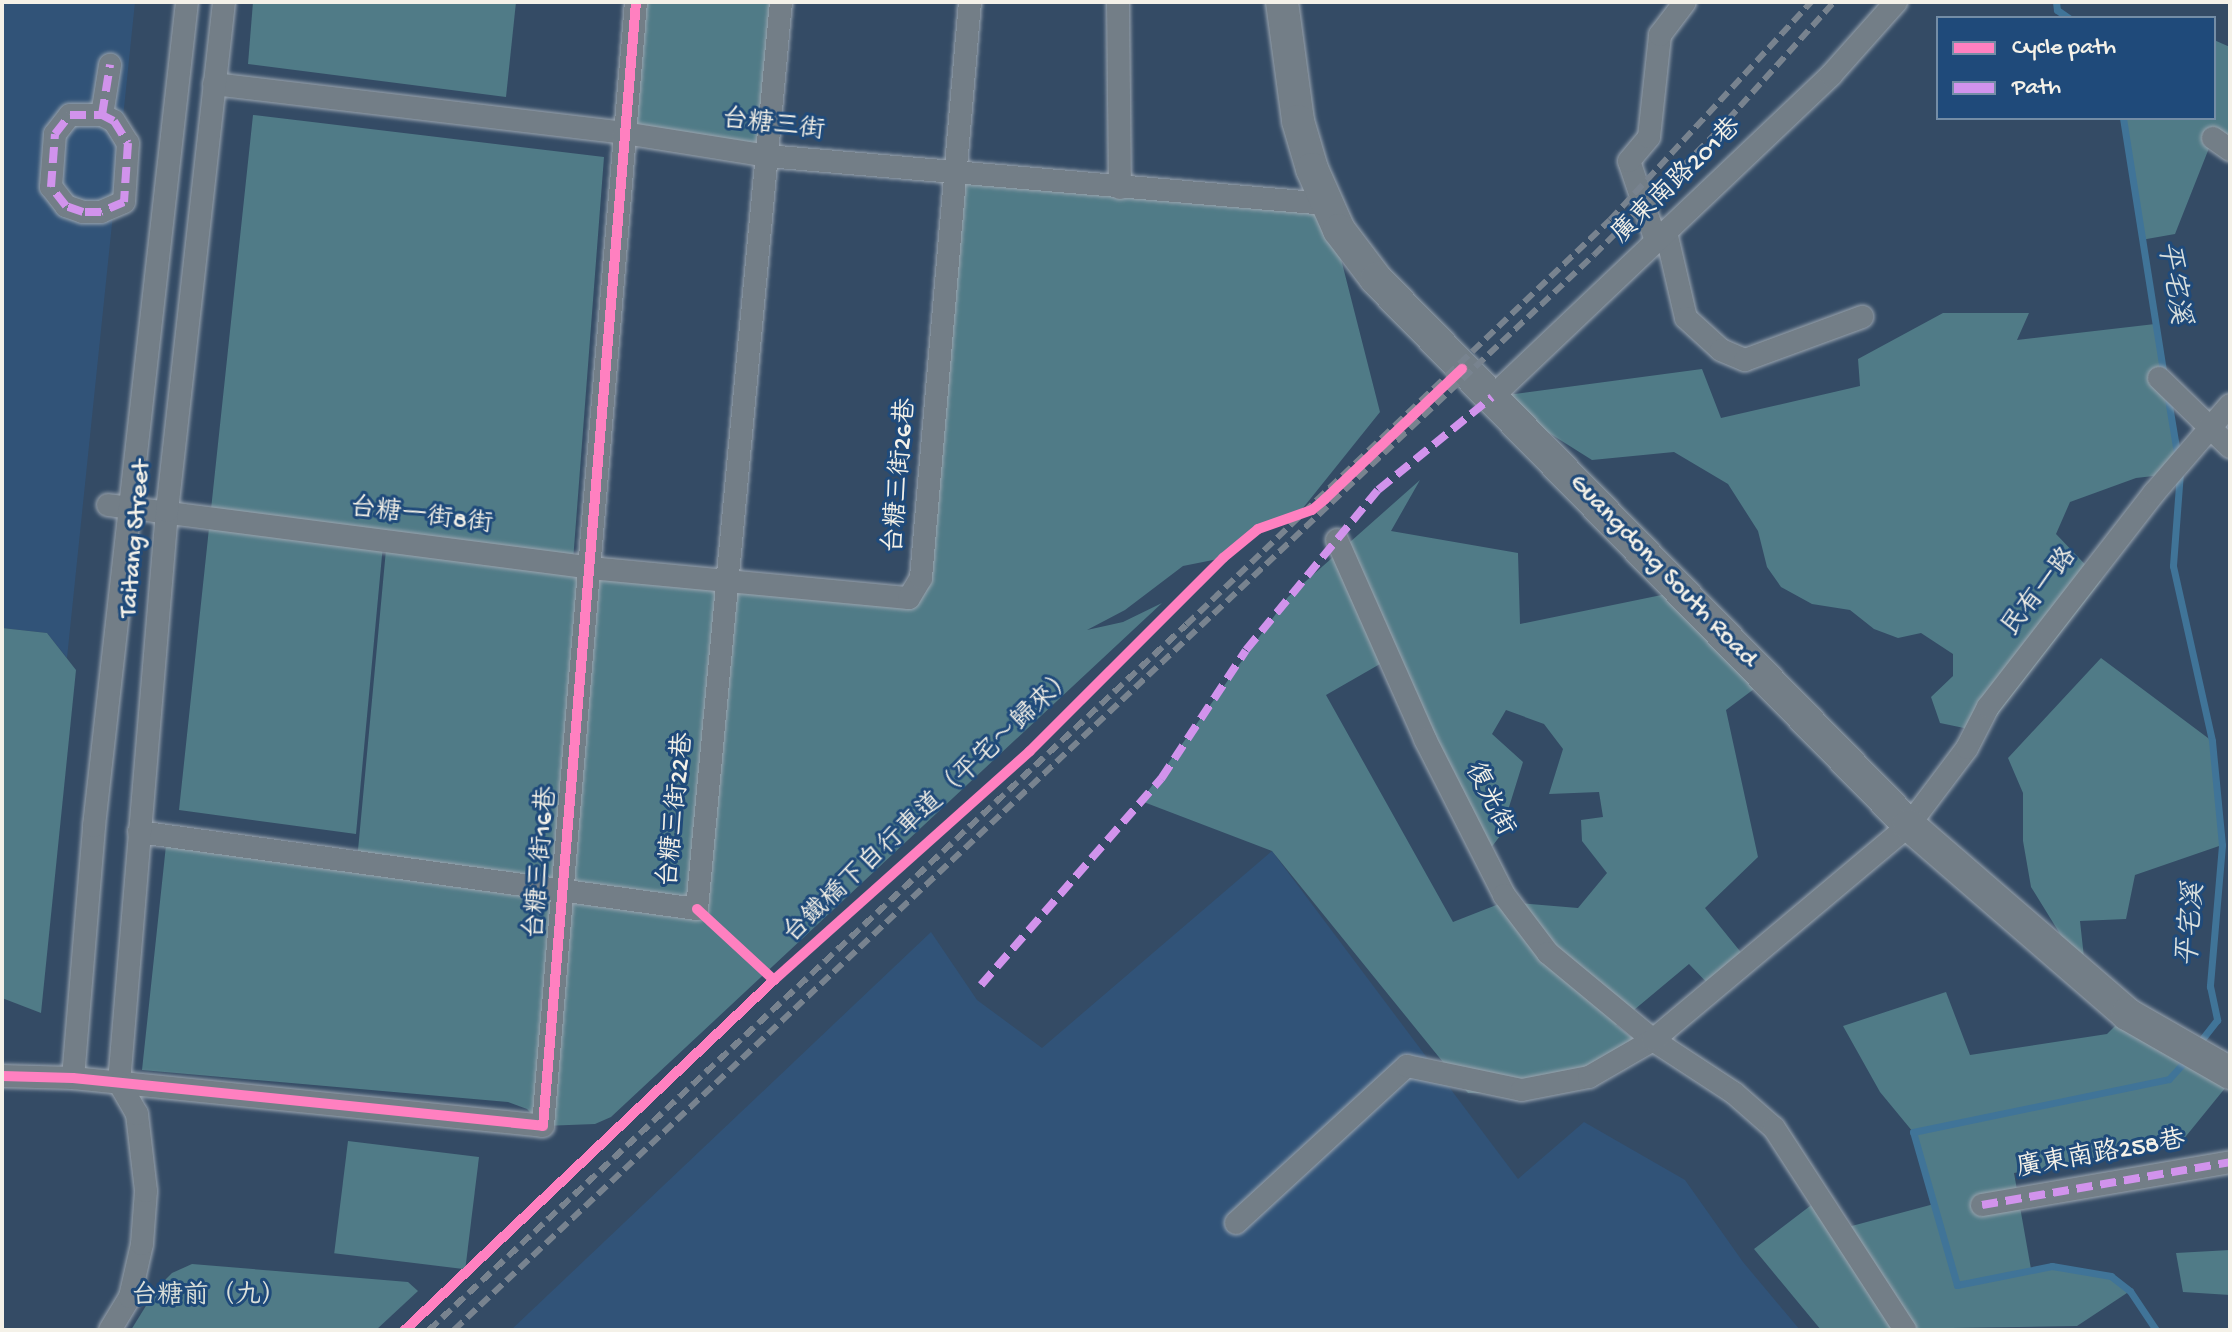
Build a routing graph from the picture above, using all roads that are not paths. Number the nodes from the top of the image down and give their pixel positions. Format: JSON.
{"nodes":[{"id":1,"x":187,"y":2,"type":"edge"},
{"id":2,"x":224,"y":2,"type":"edge"},
{"id":3,"x":636,"y":2,"type":"edge"},
{"id":4,"x":781,"y":2,"type":"edge"},
{"id":5,"x":970,"y":2,"type":"edge"},
{"id":6,"x":1118,"y":2,"type":"edge"},
{"id":7,"x":1282,"y":2,"type":"edge"},
{"id":8,"x":1685,"y":2,"type":"edge"},
{"id":9,"x":1896,"y":2,"type":"edge"},
{"id":10,"x":110,"y":65,"type":"dead end"},
{"id":11,"x":214,"y":84,"type":"junction"},
{"id":12,"x":102,"y":115,"type":"junction"},
{"id":13,"x":624,"y":133,"type":"junction"},
{"id":14,"x":767,"y":156,"type":"junction"},
{"id":15,"x":955,"y":175,"type":"junction"},
{"id":16,"x":1120,"y":188,"type":"junction"},
{"id":17,"x":1327,"y":204,"type":"junction"},
{"id":18,"x":1661,"y":236,"type":"junction"},
{"id":19,"x":1862,"y":317,"type":"dead end"},
{"id":20,"x":2159,"y":378,"type":"dead end"},
{"id":21,"x":1492,"y":397,"type":"junction"},
{"id":22,"x":2230,"y":405,"type":"edge"},
{"id":23,"x":2209,"y":431,"type":"junction"},
{"id":24,"x":2230,"y":447,"type":"edge"},
{"id":25,"x":118,"y":506,"type":"junction"},
{"id":26,"x":167,"y":511,"type":"junction"},
{"id":27,"x":1337,"y":540,"type":"dead end"},
{"id":28,"x":590,"y":568,"type":"junction"},
{"id":29,"x":728,"y":582,"type":"junction"},
{"id":30,"x":1909,"y":825,"type":"junction"},
{"id":31,"x":139,"y":832,"type":"junction"},
{"id":32,"x":563,"y":890,"type":"junction"},
{"id":33,"x":1653,"y":1040,"type":"junction"},
{"id":34,"x":2230,"y":1073,"type":"edge"},
{"id":35,"x":2,"y":1076,"type":"edge"},
{"id":36,"x":73,"y":1078,"type":"junction"},
{"id":37,"x":119,"y":1083,"type":"junction"},
{"id":38,"x":2230,"y":1162,"type":"edge"},
{"id":39,"x":1982,"y":1205,"type":"dead end"},
{"id":40,"x":1236,"y":1223,"type":"dead end"},
{"id":41,"x":110,"y":1330,"type":"edge"},
{"id":42,"x":1905,"y":1330,"type":"edge"}],
"edges":[{"from":1,"to":25,"type":"street","name":"Taitang Street"},
{"from":2,"to":11,"type":"street","name":"Taitang Street"},
{"from":3,"to":13,"type":"street","name":"台糖三街16巷"},
{"from":4,"to":14,"type":"street","name":"台糖三街22巷"},
{"from":5,"to":15,"type":"street"},
{"from":6,"to":16,"type":"street"},
{"from":7,"to":17,"type":"street","name":"Guangdong South Road"},
{"from":8,"to":18,"type":"street"},
{"from":9,"to":18,"type":"street","name":"廣東南路201巷"},
{"from":10,"to":12,"type":"street"},
{"from":11,"to":13,"type":"street","name":"台糖三街"},
{"from":11,"to":26,"type":"street","name":"Taitang Street"},
{"from":12,"to":12,"type":"street"},
{"from":13,"to":14,"type":"street","name":"台糖三街"},
{"from":13,"to":28,"type":"street","name":"台糖三街16巷"},
{"from":14,"to":15,"type":"street","name":"台糖三街"},
{"from":14,"to":29,"type":"street","name":"台糖三街22巷"},
{"from":15,"to":16,"type":"street","name":"台糖三街"},
{"from":15,"to":29,"type":"street","name":"台糖三街26巷"},
{"from":16,"to":17,"type":"street","name":"台糖三街"},
{"from":17,"to":21,"type":"street","name":"Guangdong South Road"},
{"from":18,"to":19,"type":"street"},
{"from":18,"to":21,"type":"street","name":"廣東南路201巷"},
{"from":20,"to":23,"type":"street"},
{"from":21,"to":30,"type":"street","name":"Guangdong South Road"},
{"from":22,"to":23,"type":"street","name":"民有一路"},
{"from":23,"to":24,"type":"street"},
{"from":23,"to":30,"type":"street","name":"民有一路"},
{"from":25,"to":26,"type":"street","name":"台糖一街8街"},
{"from":25,"to":36,"type":"street","name":"Taitang Street"},
{"from":26,"to":28,"type":"street","name":"台糖一街8街"},
{"from":26,"to":31,"type":"street","name":"Taitang Street"},
{"from":27,"to":33,"type":"street","name":"復光街"},
{"from":28,"to":29,"type":"street","name":"台糖一街8街"},
{"from":28,"to":32,"type":"street","name":"台糖三街16巷"},
{"from":29,"to":32,"type":"street","name":"台糖三街22巷"},
{"from":30,"to":33,"type":"street"},
{"from":30,"to":34,"type":"street","name":"Guangdong South Road"},
{"from":31,"to":32,"type":"street","name":"台糖三街22巷"},
{"from":31,"to":37,"type":"street","name":"Taitang Street"},
{"from":32,"to":37,"type":"street","name":"台糖三街16巷"},
{"from":33,"to":40,"type":"street"},
{"from":33,"to":42,"type":"street","name":"復光街"},
{"from":35,"to":36,"type":"street","name":"台糖三街16巷"},
{"from":36,"to":37,"type":"street","name":"台糖三街16巷"},
{"from":37,"to":41,"type":"street"},
{"from":38,"to":39,"type":"street","name":"廣東南路258巷"}]}
